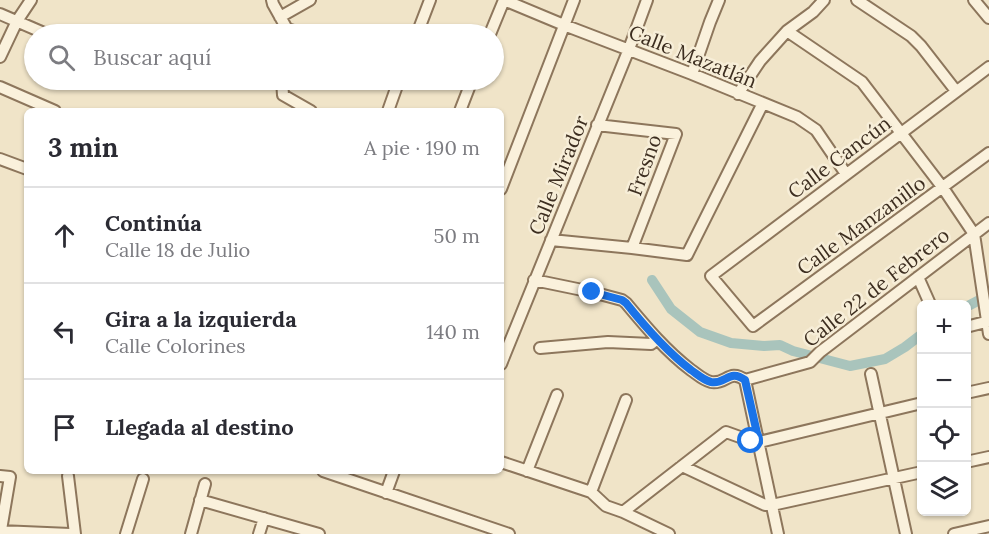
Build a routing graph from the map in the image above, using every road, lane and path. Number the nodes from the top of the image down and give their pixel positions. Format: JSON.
{"nodes":[{"id":1,"x":31,"y":0,"type":"edge"},
{"id":2,"x":273,"y":0,"type":"edge"},
{"id":3,"x":310,"y":0,"type":"edge"},
{"id":4,"x":430,"y":0,"type":"edge"},
{"id":5,"x":504,"y":0,"type":"edge"},
{"id":6,"x":574,"y":0,"type":"edge"},
{"id":7,"x":647,"y":0,"type":"edge"},
{"id":8,"x":719,"y":0,"type":"edge"},
{"id":9,"x":824,"y":0,"type":"edge"},
{"id":10,"x":857,"y":0,"type":"edge"},
{"id":11,"x":974,"y":0,"type":"edge"},
{"id":12,"x":0,"y":14,"type":"edge"},
{"id":13,"x":280,"y":17,"type":"junction"},
{"id":14,"x":989,"y":18,"type":"edge"},
{"id":15,"x":17,"y":21,"type":"junction"},
{"id":16,"x":24,"y":24,"type":"edge"},
{"id":17,"x":283,"y":24,"type":"edge"},
{"id":18,"x":421,"y":24,"type":"edge"},
{"id":19,"x":494,"y":24,"type":"edge"},
{"id":20,"x":564,"y":25,"type":"junction"},
{"id":21,"x":787,"y":31,"type":"junction"},
{"id":22,"x":629,"y":49,"type":"junction"},
{"id":23,"x":0,"y":57,"type":"edge"},
{"id":24,"x":989,"y":67,"type":"edge"},
{"id":25,"x":692,"y":74,"type":"junction"},
{"id":26,"x":0,"y":87,"type":"edge"},
{"id":27,"x":283,"y":90,"type":"edge"},
{"id":28,"x":395,"y":90,"type":"edge"},
{"id":29,"x":468,"y":90,"type":"edge"},
{"id":30,"x":956,"y":91,"type":"junction"},
{"id":31,"x":738,"y":94,"type":"junction"},
{"id":32,"x":763,"y":103,"type":"junction"},
{"id":33,"x":48,"y":108,"type":"edge"},
{"id":34,"x":306,"y":108,"type":"edge"},
{"id":35,"x":389,"y":108,"type":"edge"},
{"id":36,"x":461,"y":108,"type":"edge"},
{"id":37,"x":597,"y":124,"type":"junction"},
{"id":38,"x":901,"y":132,"type":"junction"},
{"id":39,"x":989,"y":153,"type":"edge"},
{"id":40,"x":0,"y":159,"type":"edge"},
{"id":41,"x":24,"y":168,"type":"edge"},
{"id":42,"x":846,"y":174,"type":"junction"},
{"id":43,"x":504,"y":181,"type":"edge"},
{"id":44,"x":943,"y":188,"type":"junction"},
{"id":45,"x":989,"y":223,"type":"edge"},
{"id":46,"x":974,"y":234,"type":"junction"},
{"id":47,"x":551,"y":240,"type":"junction"},
{"id":48,"x":632,"y":248,"type":"junction"},
{"id":49,"x":918,"y":277,"type":"junction"},
{"id":50,"x":534,"y":280,"type":"junction"},
{"id":51,"x":928,"y":300,"type":"edge"},
{"id":52,"x":988,"y":321,"type":"edge"},
{"id":53,"x":753,"y":326,"type":"joint"},
{"id":54,"x":971,"y":326,"type":"edge"},
{"id":55,"x":989,"y":334,"type":"edge"},
{"id":56,"x":657,"y":340,"type":"junction"},
{"id":57,"x":540,"y":348,"type":"dead end"},
{"id":58,"x":504,"y":356,"type":"edge"},
{"id":59,"x":871,"y":374,"type":"dead end"},
{"id":60,"x":745,"y":380,"type":"junction"},
{"id":61,"x":989,"y":388,"type":"edge"},
{"id":62,"x":971,"y":392,"type":"edge"},
{"id":63,"x":556,"y":395,"type":"dead end"},
{"id":64,"x":626,"y":400,"type":"dead end"},
{"id":65,"x":917,"y":404,"type":"edge"},
{"id":66,"x":880,"y":412,"type":"junction"},
{"id":67,"x":759,"y":442,"type":"junction"},
{"id":68,"x":989,"y":457,"type":"edge"},
{"id":69,"x":971,"y":461,"type":"edge"},
{"id":70,"x":504,"y":463,"type":"edge"},
{"id":71,"x":682,"y":466,"type":"junction"},
{"id":72,"x":527,"y":471,"type":"junction"},
{"id":73,"x":917,"y":473,"type":"edge"},
{"id":74,"x":332,"y":474,"type":"edge"},
{"id":75,"x":393,"y":474,"type":"edge"},
{"id":76,"x":0,"y":476,"type":"edge"},
{"id":77,"x":68,"y":476,"type":"dead end"},
{"id":78,"x":894,"y":478,"type":"junction"},
{"id":79,"x":143,"y":479,"type":"dead end"},
{"id":80,"x":204,"y":484,"type":"dead end"},
{"id":81,"x":591,"y":492,"type":"junction"},
{"id":82,"x":386,"y":493,"type":"junction"},
{"id":83,"x":200,"y":500,"type":"junction"},
{"id":84,"x":772,"y":505,"type":"junction"},
{"id":85,"x":623,"y":512,"type":"junction"},
{"id":86,"x":264,"y":518,"type":"junction"},
{"id":87,"x":989,"y":526,"type":"edge"},
{"id":88,"x":1,"y":531,"type":"edge"},
{"id":89,"x":70,"y":534,"type":"edge"},
{"id":90,"x":75,"y":534,"type":"edge"},
{"id":91,"x":126,"y":534,"type":"edge"},
{"id":92,"x":191,"y":534,"type":"edge"},
{"id":93,"x":259,"y":534,"type":"edge"},
{"id":94,"x":320,"y":534,"type":"edge"},
{"id":95,"x":509,"y":534,"type":"edge"},
{"id":96,"x":669,"y":534,"type":"edge"},
{"id":97,"x":778,"y":534,"type":"edge"},
{"id":98,"x":906,"y":534,"type":"edge"},
{"id":99,"x":954,"y":534,"type":"edge"}],
"edges":[{"from":1,"to":15,"type":"street"},
{"from":2,"to":13,"type":"street"},
{"from":3,"to":13,"type":"street"},
{"from":4,"to":18,"type":"street"},
{"from":5,"to":19,"type":"street"},
{"from":5,"to":20,"type":"street","name":"Calle Mazatlán"},
{"from":6,"to":20,"type":"street"},
{"from":7,"to":22,"type":"street","name":"Calle Mirador"},
{"from":8,"to":25,"type":"street"},
{"from":9,"to":21,"type":"street"},
{"from":10,"to":30,"type":"street"},
{"from":11,"to":14,"type":"street"},
{"from":12,"to":15,"type":"street"},
{"from":13,"to":17,"type":"street"},
{"from":15,"to":16,"type":"street"},
{"from":15,"to":23,"type":"street"},
{"from":20,"to":22,"type":"street","name":"Calle Mazatlán"},
{"from":20,"to":43,"type":"street"},
{"from":21,"to":31,"type":"street"},
{"from":21,"to":38,"type":"street"},
{"from":22,"to":25,"type":"street","name":"Calle Mazatlán"},
{"from":22,"to":37,"type":"street","name":"Calle Mirador"},
{"from":24,"to":30,"type":"street","name":"Calle Cancún"},
{"from":25,"to":31,"type":"street","name":"Calle Mazatlán"},
{"from":26,"to":33,"type":"street"},
{"from":27,"to":34,"type":"street"},
{"from":28,"to":35,"type":"street"},
{"from":29,"to":36,"type":"street"},
{"from":30,"to":38,"type":"street","name":"Calle Cancún"},
{"from":31,"to":32,"type":"street","name":"Calle Mazatlán"},
{"from":32,"to":42,"type":"street","name":"Calle Mazatlán"},
{"from":32,"to":48,"type":"street"},
{"from":37,"to":47,"type":"street","name":"Calle Mirador"},
{"from":37,"to":48,"type":"street","name":"Fresno"},
{"from":38,"to":42,"type":"street","name":"Calle Cancún"},
{"from":38,"to":44,"type":"street"},
{"from":39,"to":44,"type":"street","name":"Calle Manzanillo"},
{"from":40,"to":41,"type":"street"},
{"from":42,"to":53,"type":"street","name":"Calle Cancún"},
{"from":44,"to":46,"type":"street"},
{"from":44,"to":53,"type":"street","name":"Calle Manzanillo"},
{"from":45,"to":46,"type":"street","name":"Calle 22 de Febrero"},
{"from":46,"to":49,"type":"street","name":"Calle 22 de Febrero"},
{"from":46,"to":52,"type":"street"},
{"from":47,"to":48,"type":"street"},
{"from":47,"to":50,"type":"street","name":"Calle Mirador"},
{"from":49,"to":51,"type":"street"},
{"from":49,"to":60,"type":"street","name":"Calle 22 de Febrero"},
{"from":50,"to":56,"type":"street"},
{"from":50,"to":58,"type":"street","name":"Calle Mirador"},
{"from":52,"to":54,"type":"street"},
{"from":52,"to":55,"type":"street"},
{"from":56,"to":57,"type":"street"},
{"from":56,"to":60,"type":"street","name":"Calle 22 de Febrero"},
{"from":59,"to":66,"type":"street"},
{"from":60,"to":67,"type":"street"},
{"from":61,"to":62,"type":"street"},
{"from":63,"to":72,"type":"street"},
{"from":64,"to":81,"type":"street"},
{"from":65,"to":66,"type":"street"},
{"from":66,"to":67,"type":"street"},
{"from":66,"to":78,"type":"street"},
{"from":67,"to":71,"type":"street"},
{"from":67,"to":84,"type":"street"},
{"from":68,"to":69,"type":"street"},
{"from":70,"to":72,"type":"street"},
{"from":71,"to":84,"type":"street"},
{"from":71,"to":85,"type":"street"},
{"from":72,"to":81,"type":"street"},
{"from":73,"to":78,"type":"street"},
{"from":74,"to":82,"type":"street"},
{"from":75,"to":82,"type":"street"},
{"from":76,"to":88,"type":"street"},
{"from":77,"to":90,"type":"street"},
{"from":78,"to":84,"type":"street"},
{"from":78,"to":98,"type":"street"},
{"from":79,"to":91,"type":"street"},
{"from":80,"to":83,"type":"street"},
{"from":81,"to":85,"type":"street"},
{"from":82,"to":95,"type":"street"},
{"from":83,"to":86,"type":"street"},
{"from":83,"to":92,"type":"street"},
{"from":84,"to":97,"type":"street"},
{"from":85,"to":96,"type":"street"},
{"from":86,"to":93,"type":"street"},
{"from":86,"to":94,"type":"street"},
{"from":87,"to":99,"type":"street"},
{"from":88,"to":89,"type":"street"}]}
